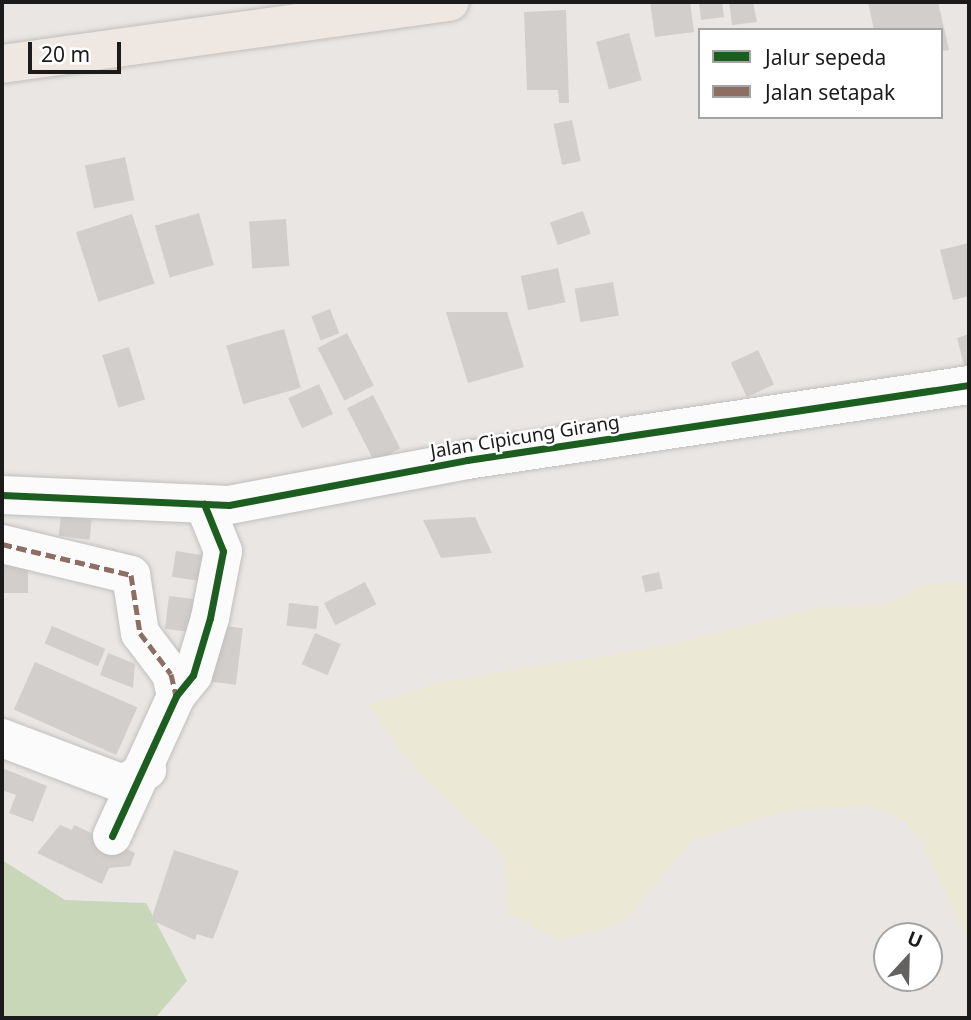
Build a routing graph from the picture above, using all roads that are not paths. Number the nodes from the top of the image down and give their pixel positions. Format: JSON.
{"nodes":[{"id":1,"x":450,"y":2,"type":"edge"},
{"id":2,"x":2,"y":64,"type":"edge"},
{"id":3,"x":969,"y":385,"type":"edge"},
{"id":4,"x":2,"y":495,"type":"edge"},
{"id":5,"x":204,"y":504,"type":"junction"},
{"id":6,"x":2,"y":544,"type":"edge"},
{"id":7,"x":176,"y":696,"type":"junction"},
{"id":8,"x":2,"y":738,"type":"edge"},
{"id":9,"x":147,"y":770,"type":"junction"},
{"id":10,"x":112,"y":836,"type":"dead end"}],
"edges":[{"from":1,"to":2,"type":"main road"},
{"from":3,"to":5,"type":"street","name":"Jalan Cipicung Girang"},
{"from":4,"to":5,"type":"street","name":"Jalan Cipicung Girang"},
{"from":5,"to":7,"type":"street"},
{"from":6,"to":7,"type":"street"},
{"from":7,"to":9,"type":"street"},
{"from":8,"to":9,"type":"street"},
{"from":9,"to":10,"type":"street"}]}
